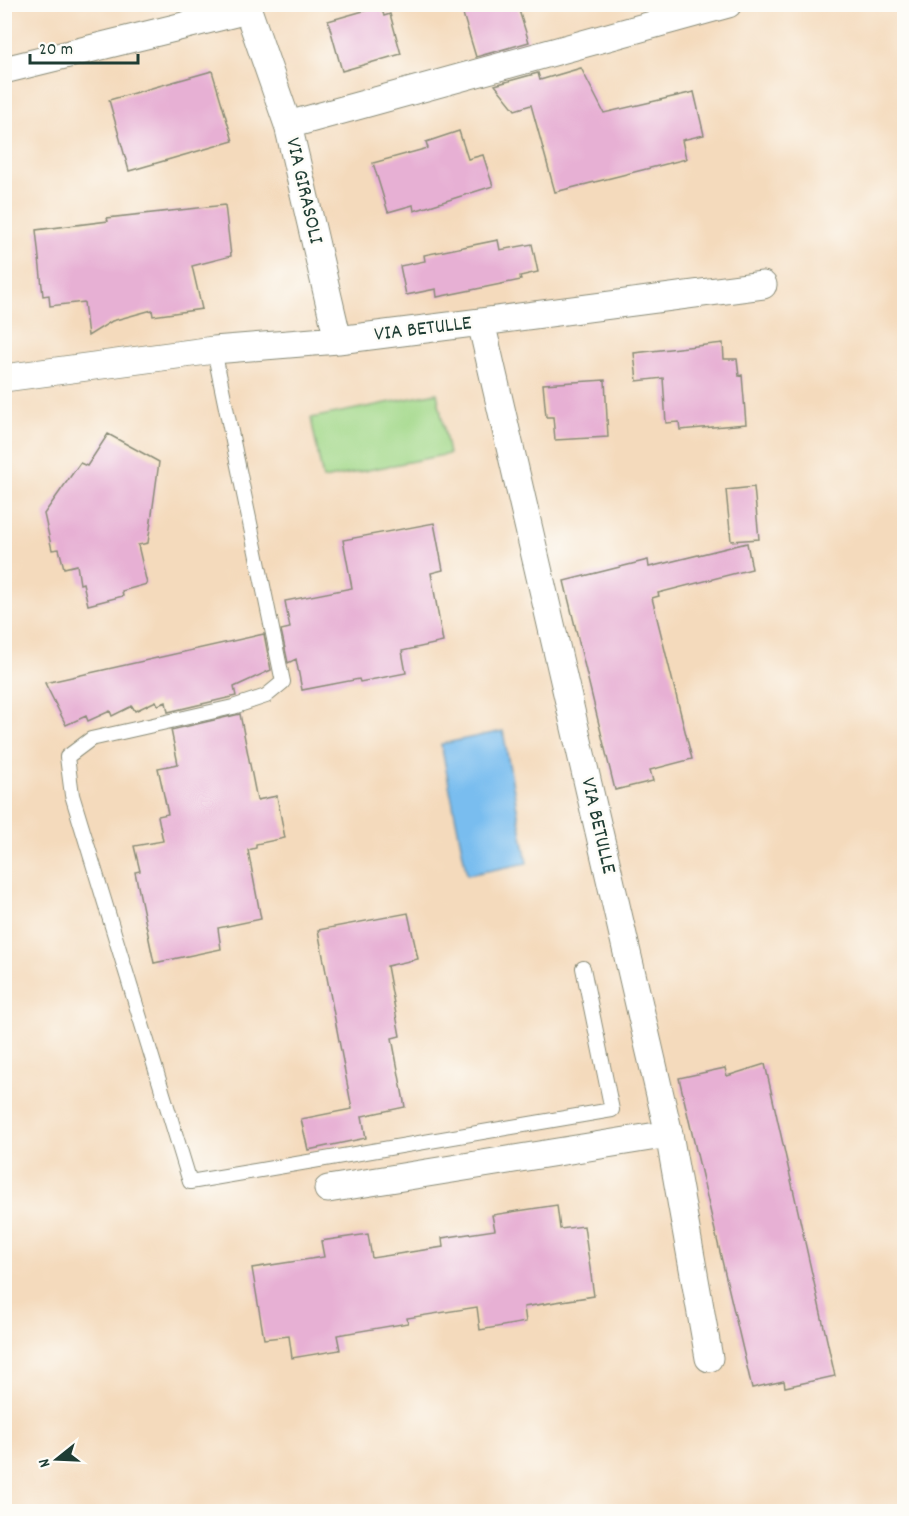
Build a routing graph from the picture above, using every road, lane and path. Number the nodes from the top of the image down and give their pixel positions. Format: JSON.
{"nodes":[{"id":1,"x":728,"y":4,"type":"edge"},
{"id":2,"x":247,"y":7,"type":"edge"},
{"id":3,"x":678,"y":11,"type":"edge"},
{"id":4,"x":4,"y":70,"type":"edge"},
{"id":5,"x":288,"y":125,"type":"junction"},
{"id":6,"x":763,"y":285,"type":"dead end"},
{"id":7,"x":481,"y":322,"type":"junction"},
{"id":8,"x":338,"y":340,"type":"junction"},
{"id":9,"x":214,"y":350,"type":"junction"},
{"id":10,"x":4,"y":378,"type":"edge"},
{"id":11,"x":583,"y":968,"type":"dead end"},
{"id":12,"x":669,"y":1134,"type":"junction"},
{"id":13,"x":328,"y":1189,"type":"dead end"},
{"id":14,"x":709,"y":1358,"type":"dead end"}],
"edges":[{"from":1,"to":3,"type":"street","name":"VIA GIRASOLI"},
{"from":2,"to":4,"type":"street"},
{"from":2,"to":5,"type":"street"},
{"from":3,"to":5,"type":"street","name":"VIA GIRASOLI"},
{"from":5,"to":8,"type":"street","name":"VIA GIRASOLI"},
{"from":6,"to":7,"type":"street"},
{"from":7,"to":8,"type":"street","name":"VIA BETULLE"},
{"from":7,"to":12,"type":"street","name":"VIA BETULLE"},
{"from":8,"to":9,"type":"street"},
{"from":9,"to":10,"type":"street"},
{"from":9,"to":11,"type":"lane"},
{"from":12,"to":13,"type":"street"},
{"from":12,"to":14,"type":"street","name":"VIA BETULLE"}]}
